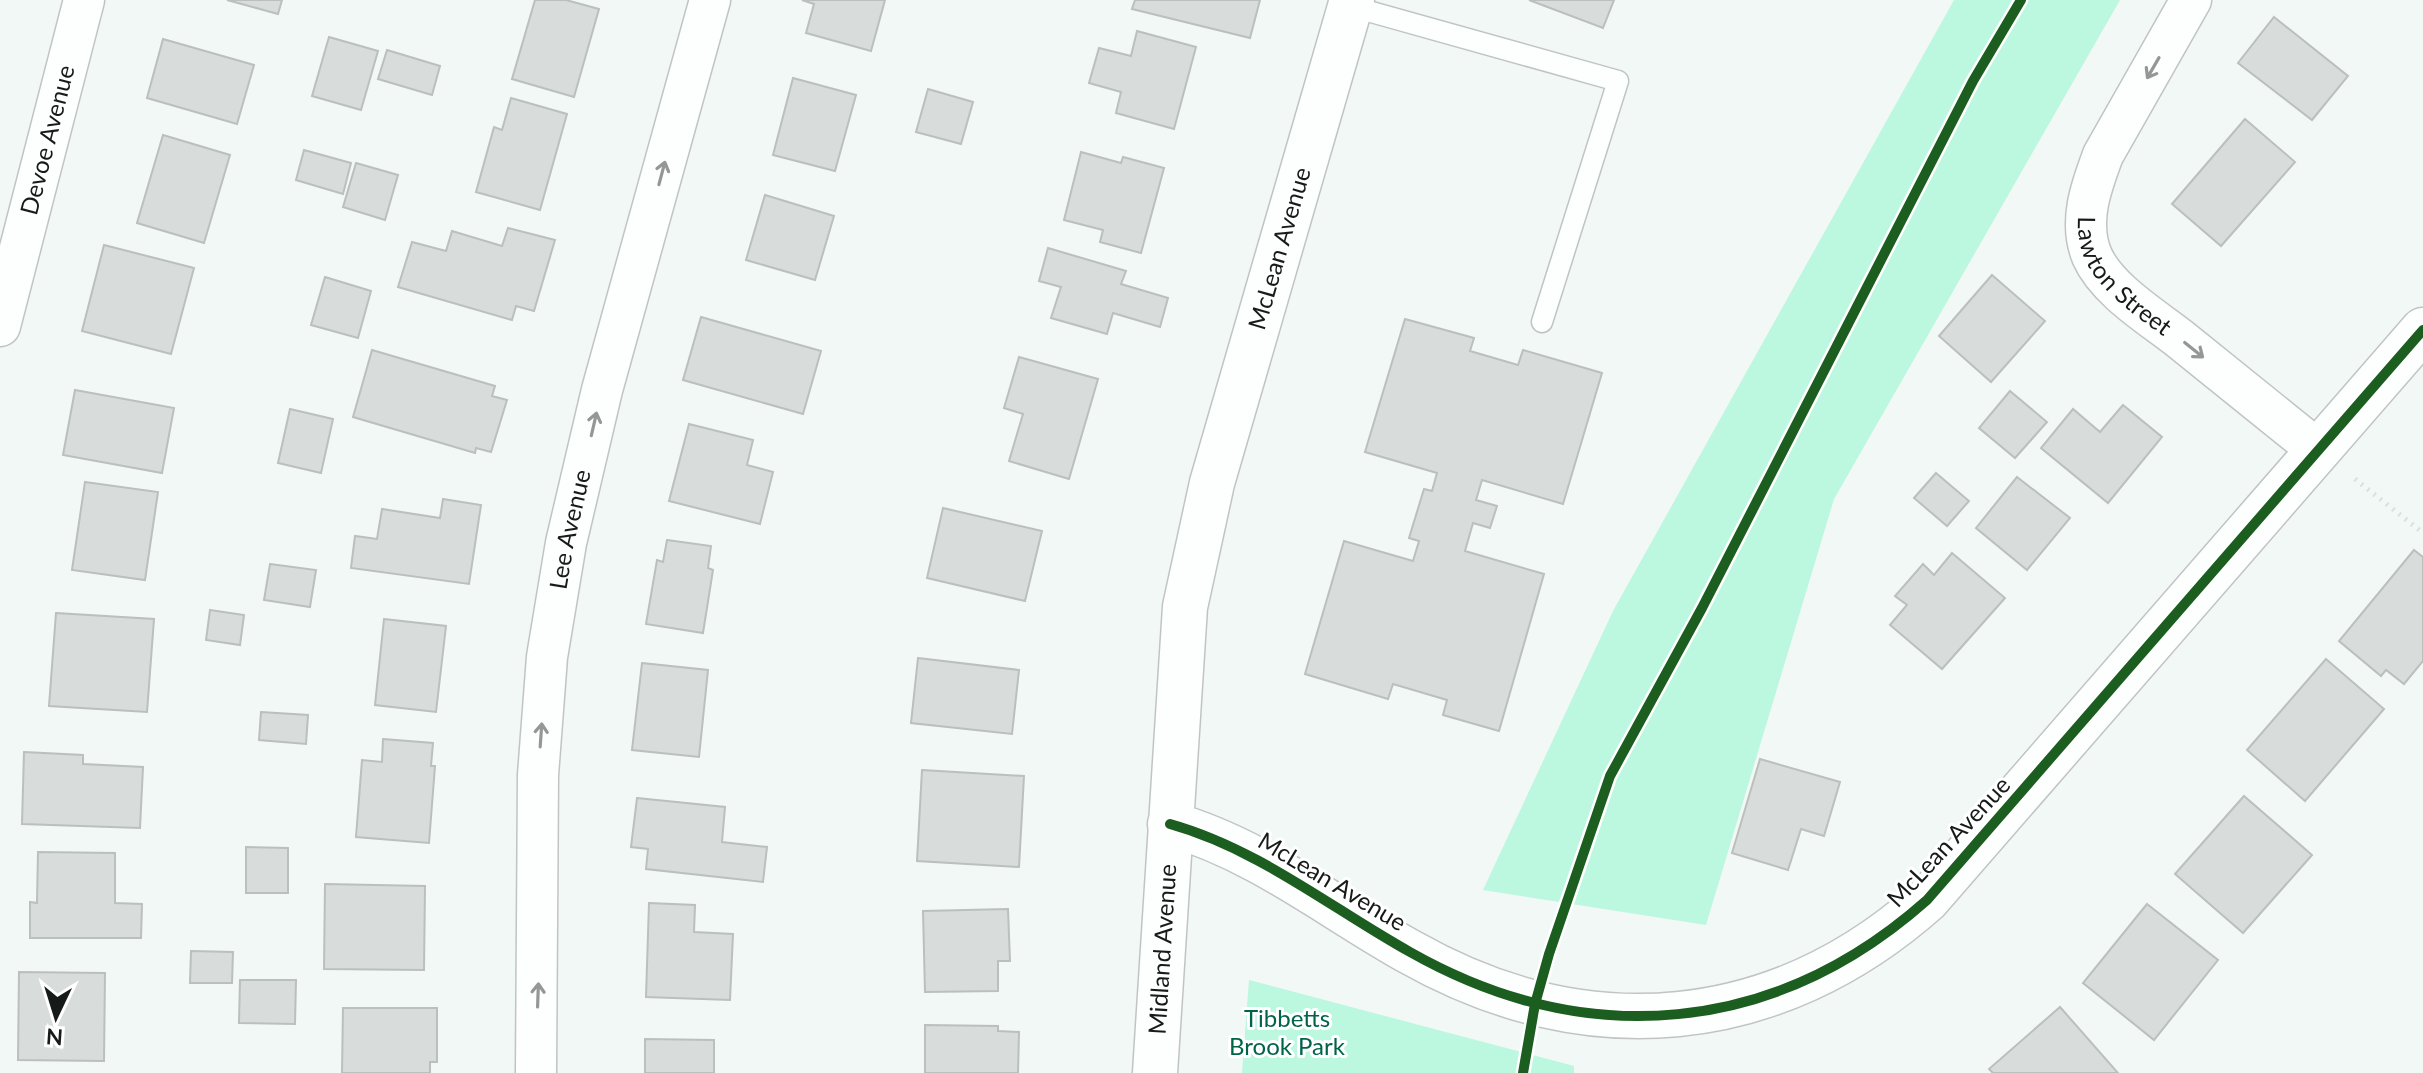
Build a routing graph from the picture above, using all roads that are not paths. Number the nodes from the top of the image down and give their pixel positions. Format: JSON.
{"nodes":[{"id":1,"x":84,"y":0,"type":"edge"},
{"id":2,"x":710,"y":0,"type":"edge"},
{"id":3,"x":2191,"y":0,"type":"edge"},
{"id":4,"x":1351,"y":3,"type":"edge"},
{"id":5,"x":1542,"y":322,"type":"dead end"},
{"id":6,"x":0,"y":326,"type":"edge"},
{"id":7,"x":2423,"y":330,"type":"edge"},
{"id":8,"x":2319,"y":451,"type":"junction"},
{"id":9,"x":1170,"y":824,"type":"junction"},
{"id":10,"x":536,"y":1073,"type":"edge"},
{"id":11,"x":1155,"y":1073,"type":"edge"}],
"edges":[{"from":1,"to":6,"type":"street","name":"Devoe Avenue"},
{"from":10,"to":2,"type":"street","name":"Lee Avenue","one_way":true},
{"from":3,"to":8,"type":"street","name":"Lawton Street","one_way":true},
{"from":4,"to":5,"type":"lane"},
{"from":4,"to":9,"type":"street","name":"McLean Avenue"},
{"from":7,"to":8,"type":"street","name":"McLean Avenue"},
{"from":8,"to":9,"type":"street","name":"McLean Avenue"},
{"from":9,"to":11,"type":"street","name":"Midland Avenue"}]}
